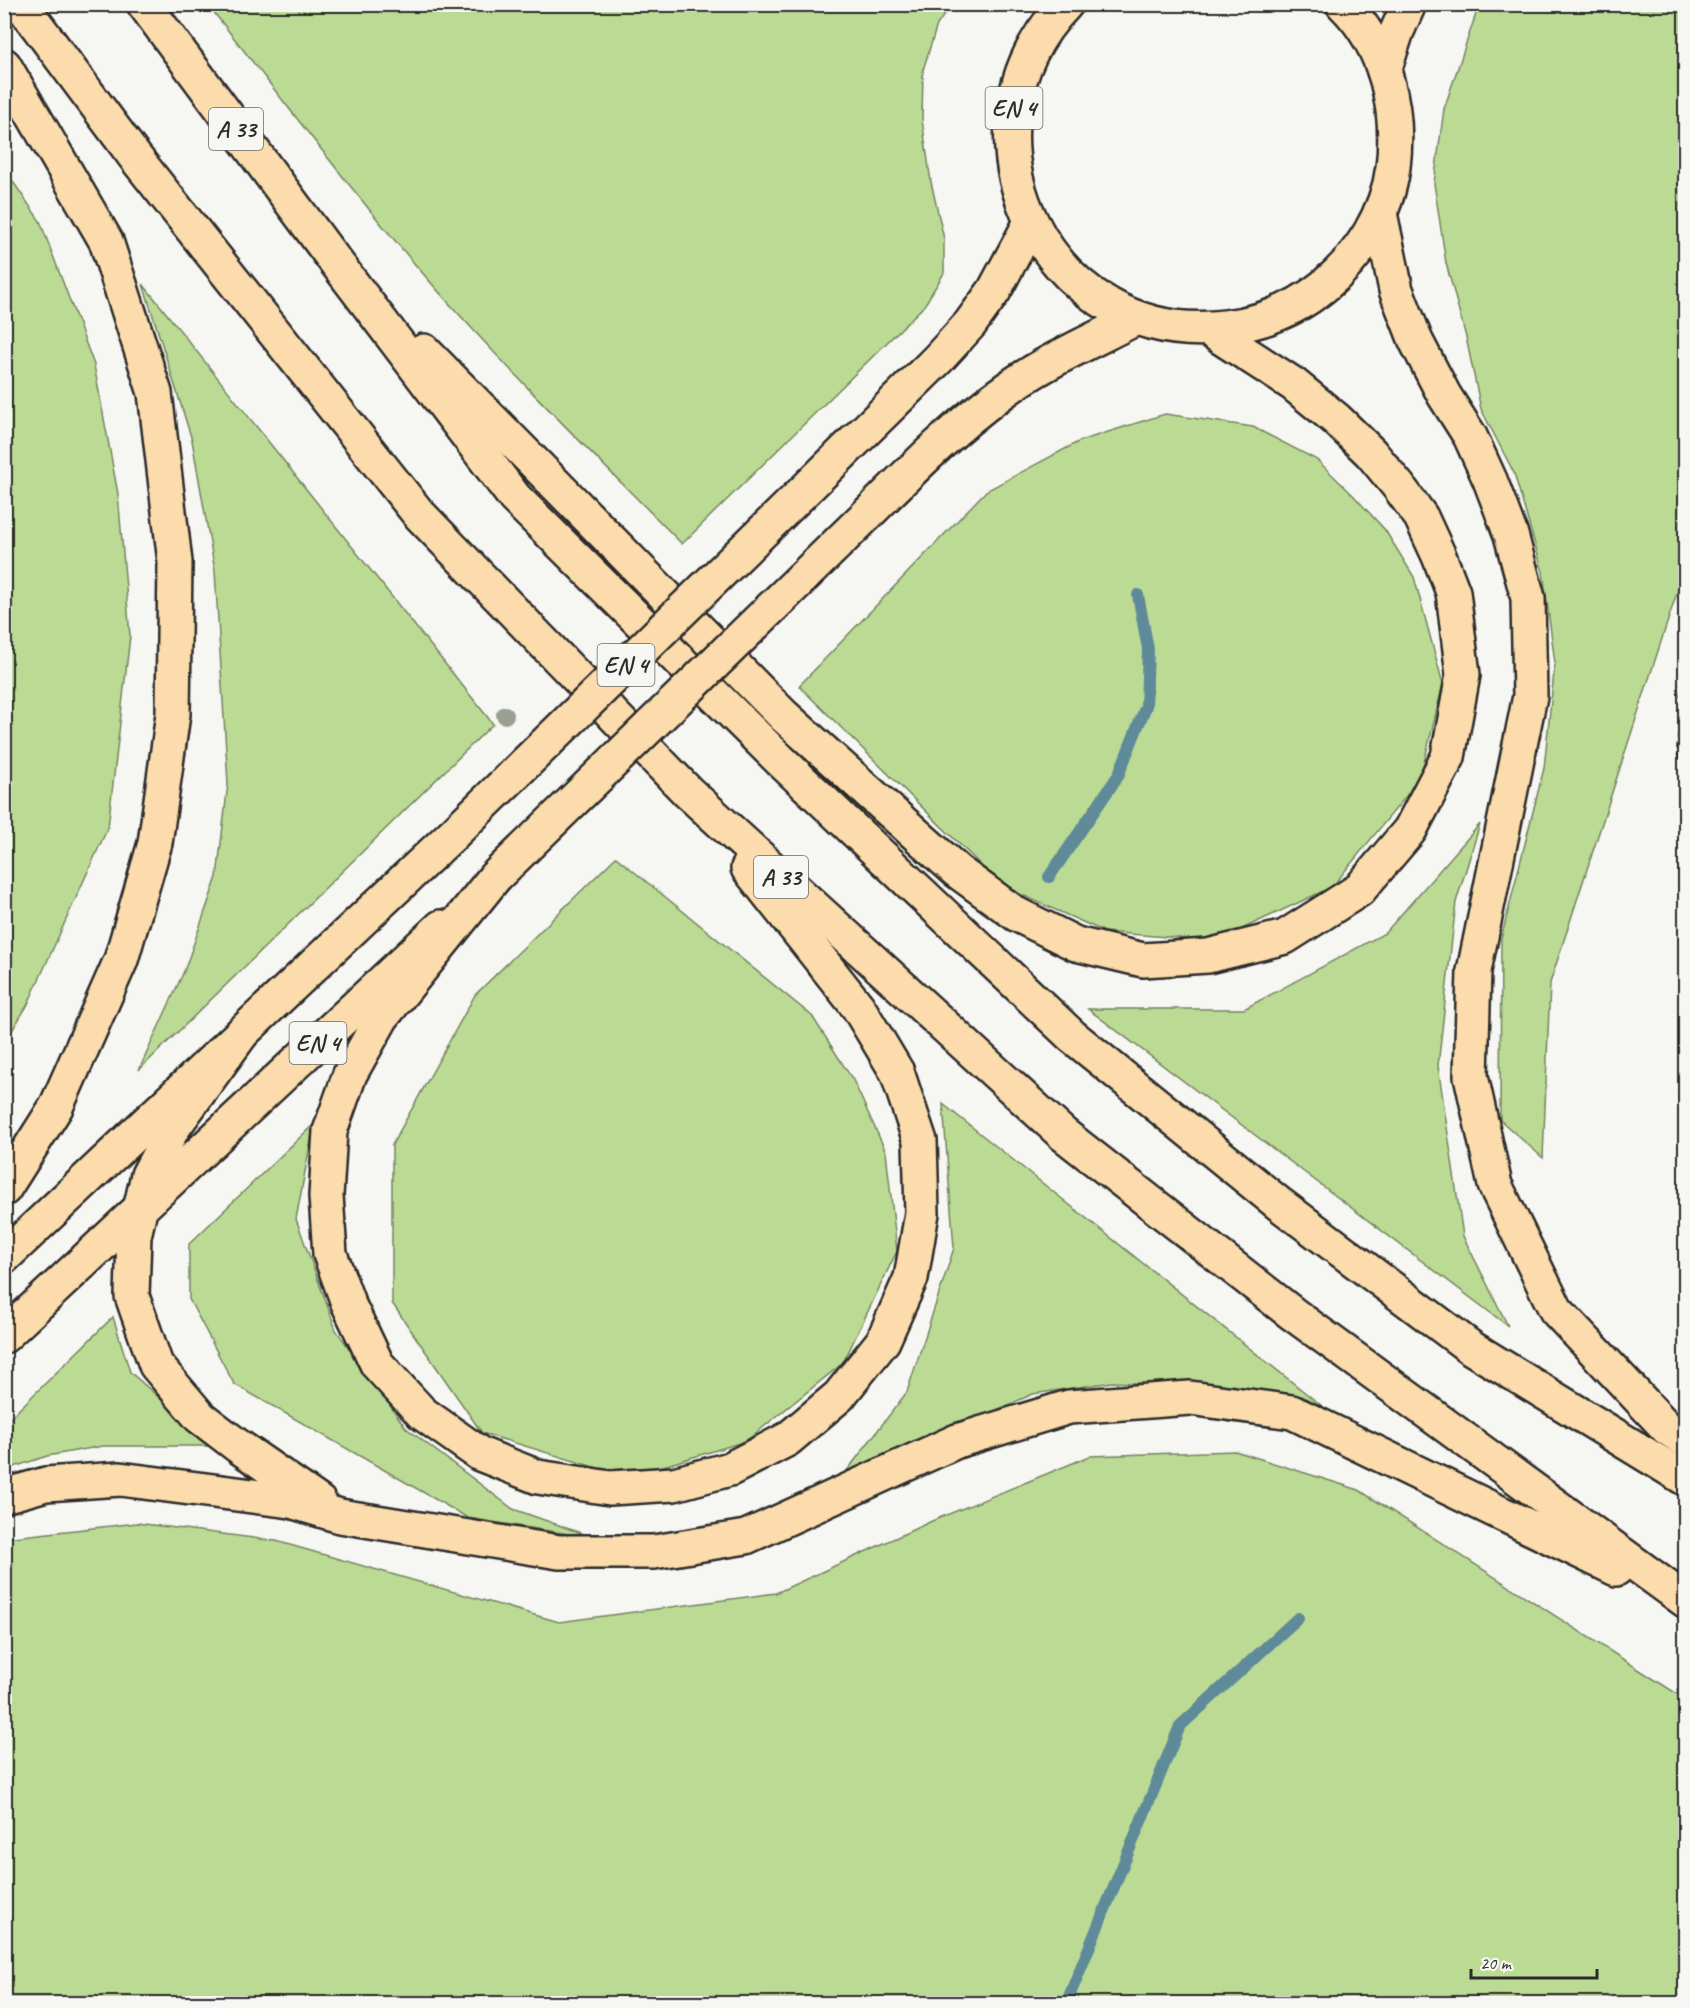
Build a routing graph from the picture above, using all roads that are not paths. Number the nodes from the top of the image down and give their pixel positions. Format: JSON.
{"nodes":[{"id":1,"x":21,"y":4,"type":"edge"},
{"id":2,"x":144,"y":4,"type":"edge"},
{"id":3,"x":1066,"y":4,"type":"edge"},
{"id":4,"x":1343,"y":4,"type":"edge"},
{"id":5,"x":1409,"y":4,"type":"edge"},
{"id":6,"x":4,"y":64,"type":"edge"},
{"id":7,"x":1384,"y":71,"type":"junction"},
{"id":8,"x":1380,"y":213,"type":"junction"},
{"id":9,"x":1031,"y":222,"type":"junction"},
{"id":10,"x":328,"y":253,"type":"junction"},
{"id":11,"x":1136,"y":318,"type":"junction"},
{"id":12,"x":1208,"y":329,"type":"junction"},
{"id":13,"x":688,"y":792,"type":"junction"},
{"id":14,"x":495,"y":877,"type":"junction"},
{"id":15,"x":242,"y":1033,"type":"junction"},
{"id":16,"x":4,"y":1189,"type":"edge"},
{"id":17,"x":141,"y":1209,"type":"junction"},
{"id":18,"x":4,"y":1257,"type":"edge"},
{"id":19,"x":4,"y":1336,"type":"edge"},
{"id":20,"x":1686,"y":1441,"type":"edge"},
{"id":21,"x":1686,"y":1479,"type":"edge"},
{"id":22,"x":4,"y":1496,"type":"edge"},
{"id":23,"x":340,"y":1516,"type":"junction"},
{"id":24,"x":1686,"y":1602,"type":"edge"}],
"edges":[{"from":1,"to":13,"type":"main road","number":"A 33"},
{"from":2,"to":10,"type":"main road","number":"A 33"},
{"from":3,"to":9,"type":"main road","number":"EN 4"},
{"from":4,"to":7,"type":"main road","number":"EN 4"},
{"from":5,"to":7,"type":"main road"},
{"from":6,"to":16,"type":"main road"},
{"from":7,"to":8,"type":"main road","number":"EN 4"},
{"from":8,"to":12,"type":"main road","number":"EN 4"},
{"from":8,"to":20,"type":"main road"},
{"from":9,"to":11,"type":"main road","number":"EN 4"},
{"from":9,"to":15,"type":"main road","number":"EN 4","bridge":true},
{"from":10,"to":12,"type":"main road"},
{"from":10,"to":21,"type":"main road","number":"A 33"},
{"from":11,"to":12,"type":"main road","number":"EN 4"},
{"from":11,"to":14,"type":"main road","number":"EN 4","bridge":true},
{"from":13,"to":14,"type":"main road"},
{"from":13,"to":24,"type":"main road","number":"A 33"},
{"from":14,"to":17,"type":"main road","number":"EN 4"},
{"from":15,"to":17,"type":"main road"},
{"from":15,"to":18,"type":"main road","number":"EN 4"},
{"from":17,"to":19,"type":"main road","number":"EN 4"},
{"from":17,"to":23,"type":"main road"},
{"from":22,"to":23,"type":"main road"},
{"from":23,"to":24,"type":"main road"}]}
